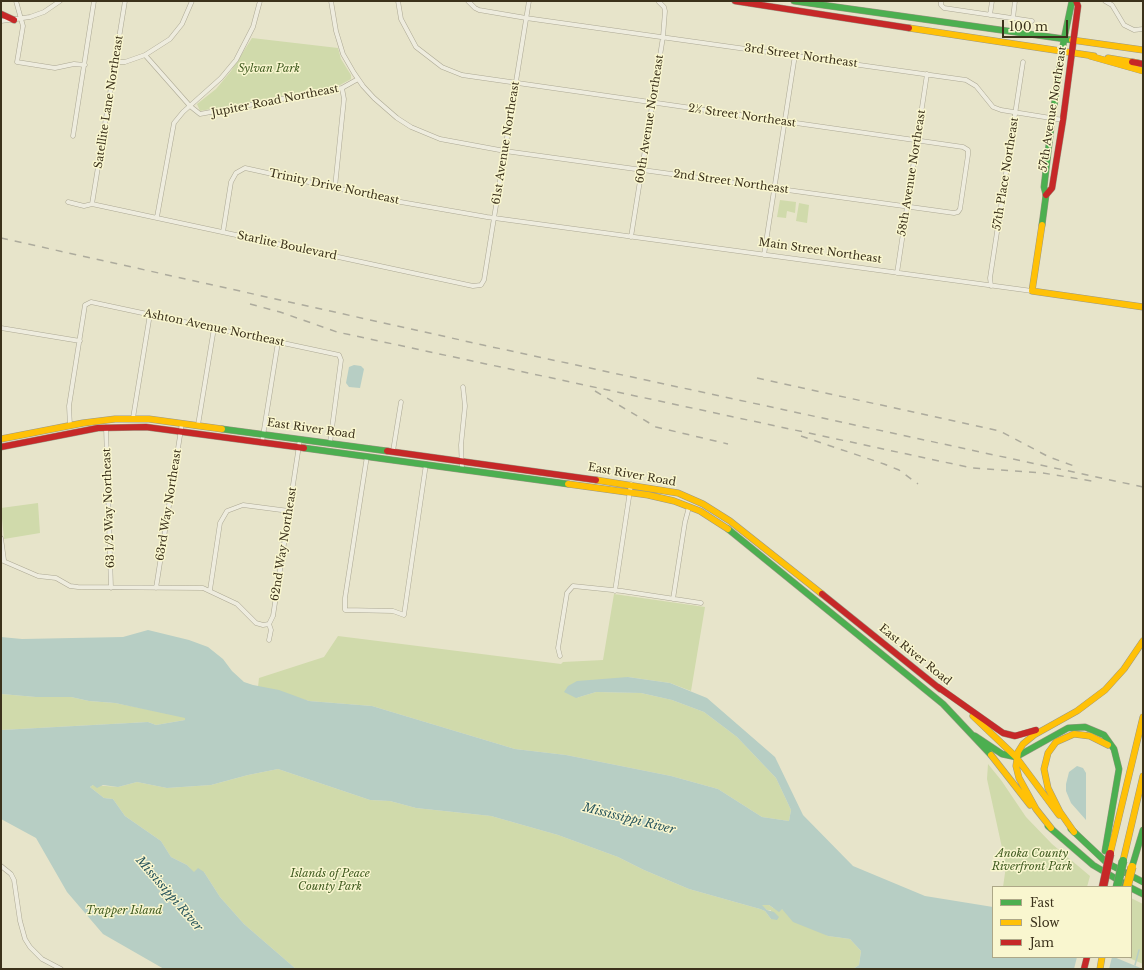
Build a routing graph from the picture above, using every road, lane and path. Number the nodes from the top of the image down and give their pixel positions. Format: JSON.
{"nodes":[{"id":1,"x":16,"y":1,"type":"edge"},
{"id":2,"x":60,"y":1,"type":"edge"},
{"id":3,"x":94,"y":1,"type":"edge"},
{"id":4,"x":125,"y":1,"type":"edge"},
{"id":5,"x":192,"y":1,"type":"edge"},
{"id":6,"x":260,"y":1,"type":"edge"},
{"id":7,"x":331,"y":1,"type":"edge"},
{"id":8,"x":398,"y":1,"type":"edge"},
{"id":9,"x":468,"y":1,"type":"edge"},
{"id":10,"x":529,"y":1,"type":"edge"},
{"id":11,"x":734,"y":1,"type":"edge"},
{"id":12,"x":794,"y":1,"type":"edge"},
{"id":13,"x":940,"y":1,"type":"edge"},
{"id":14,"x":992,"y":1,"type":"edge"},
{"id":15,"x":1015,"y":1,"type":"edge"},
{"id":16,"x":1072,"y":1,"type":"edge"},
{"id":17,"x":1076,"y":1,"type":"edge"},
{"id":18,"x":1105,"y":1,"type":"edge"},
{"id":19,"x":659,"y":2,"type":"dead end"},
{"id":20,"x":1,"y":14,"type":"edge"},
{"id":21,"x":990,"y":14,"type":"junction"},
{"id":22,"x":526,"y":18,"type":"junction"},
{"id":23,"x":1013,"y":18,"type":"junction"},
{"id":24,"x":18,"y":20,"type":"junction"},
{"id":25,"x":1032,"y":20,"type":"dead end"},
{"id":26,"x":1,"y":21,"type":"edge"},
{"id":27,"x":1143,"y":29,"type":"edge"},
{"id":28,"x":663,"y":37,"type":"junction"},
{"id":29,"x":1064,"y":39,"type":"junction"},
{"id":30,"x":1074,"y":40,"type":"junction"},
{"id":31,"x":1143,"y":50,"type":"edge"},
{"id":32,"x":1063,"y":51,"type":"junction"},
{"id":33,"x":1073,"y":53,"type":"junction"},
{"id":34,"x":145,"y":54,"type":"junction"},
{"id":35,"x":795,"y":55,"type":"junction"},
{"id":36,"x":1090,"y":56,"type":"junction"},
{"id":37,"x":115,"y":62,"type":"junction"},
{"id":38,"x":1023,"y":62,"type":"dead end"},
{"id":39,"x":1143,"y":64,"type":"edge"},
{"id":40,"x":85,"y":65,"type":"junction"},
{"id":41,"x":1143,"y":71,"type":"edge"},
{"id":42,"x":928,"y":74,"type":"junction"},
{"id":43,"x":358,"y":79,"type":"junction"},
{"id":44,"x":515,"y":84,"type":"junction"},
{"id":45,"x":342,"y":88,"type":"junction"},
{"id":46,"x":652,"y":104,"type":"junction"},
{"id":47,"x":190,"y":106,"type":"junction"},
{"id":48,"x":1016,"y":114,"type":"junction"},
{"id":49,"x":1053,"y":119,"type":"junction"},
{"id":50,"x":1063,"y":120,"type":"junction"},
{"id":51,"x":785,"y":122,"type":"junction"},
{"id":52,"x":73,"y":136,"type":"dead end"},
{"id":53,"x":917,"y":140,"type":"junction"},
{"id":54,"x":505,"y":151,"type":"junction"},
{"id":55,"x":642,"y":170,"type":"junction"},
{"id":56,"x":335,"y":187,"type":"junction"},
{"id":57,"x":775,"y":188,"type":"junction"},
{"id":58,"x":1046,"y":195,"type":"junction"},
{"id":59,"x":68,"y":202,"type":"dead end"},
{"id":60,"x":92,"y":204,"type":"junction"},
{"id":61,"x":907,"y":207,"type":"junction"},
{"id":62,"x":958,"y":212,"type":"joint"},
{"id":63,"x":157,"y":217,"type":"junction"},
{"id":64,"x":493,"y":218,"type":"junction"},
{"id":65,"x":223,"y":232,"type":"junction"},
{"id":66,"x":631,"y":237,"type":"junction"},
{"id":67,"x":764,"y":255,"type":"junction"},
{"id":68,"x":897,"y":273,"type":"junction"},
{"id":69,"x":481,"y":285,"type":"joint"},
{"id":70,"x":991,"y":286,"type":"junction"},
{"id":71,"x":1032,"y":291,"type":"junction"},
{"id":72,"x":1143,"y":307,"type":"edge"},
{"id":73,"x":150,"y":314,"type":"junction"},
{"id":74,"x":1,"y":328,"type":"edge"},
{"id":75,"x":214,"y":328,"type":"junction"},
{"id":76,"x":80,"y":341,"type":"junction"},
{"id":77,"x":278,"y":342,"type":"junction"},
{"id":78,"x":463,"y":387,"type":"dead end"},
{"id":79,"x":401,"y":402,"type":"dead end"},
{"id":80,"x":133,"y":418,"type":"junction"},
{"id":81,"x":198,"y":425,"type":"junction"},
{"id":82,"x":70,"y":426,"type":"junction"},
{"id":83,"x":106,"y":427,"type":"junction"},
{"id":84,"x":181,"y":427,"type":"junction"},
{"id":85,"x":262,"y":438,"type":"junction"},
{"id":86,"x":1,"y":439,"type":"edge"},
{"id":87,"x":300,"y":439,"type":"junction"},
{"id":88,"x":330,"y":443,"type":"junction"},
{"id":89,"x":1,"y":447,"type":"edge"},
{"id":90,"x":299,"y":447,"type":"junction"},
{"id":91,"x":393,"y":451,"type":"junction"},
{"id":92,"x":367,"y":456,"type":"junction"},
{"id":93,"x":461,"y":460,"type":"junction"},
{"id":94,"x":426,"y":464,"type":"junction"},
{"id":95,"x":462,"y":470,"type":"junction"},
{"id":96,"x":630,"y":488,"type":"junction"},
{"id":97,"x":689,"y":507,"type":"junction"},
{"id":98,"x":289,"y":511,"type":"junction"},
{"id":99,"x":1,"y":538,"type":"edge"},
{"id":100,"x":2,"y":560,"type":"edge"},
{"id":101,"x":111,"y":588,"type":"junction"},
{"id":102,"x":156,"y":588,"type":"junction"},
{"id":103,"x":210,"y":590,"type":"junction"},
{"id":104,"x":615,"y":591,"type":"junction"},
{"id":105,"x":673,"y":599,"type":"junction"},
{"id":106,"x":701,"y":603,"type":"dead end"},
{"id":107,"x":269,"y":624,"type":"junction"},
{"id":108,"x":269,"y":640,"type":"dead end"},
{"id":109,"x":1143,"y":641,"type":"edge"},
{"id":110,"x":560,"y":656,"type":"dead end"},
{"id":111,"x":938,"y":687,"type":"junction"},
{"id":112,"x":1143,"y":717,"type":"edge"},
{"id":113,"x":1062,"y":719,"type":"junction"},
{"id":114,"x":975,"y":736,"type":"junction"},
{"id":115,"x":1117,"y":756,"type":"junction"},
{"id":116,"x":1016,"y":757,"type":"junction"},
{"id":117,"x":1143,"y":776,"type":"edge"},
{"id":118,"x":1051,"y":828,"type":"junction"},
{"id":119,"x":1143,"y":830,"type":"edge"},
{"id":120,"x":1074,"y":832,"type":"junction"},
{"id":121,"x":1108,"y":852,"type":"junction"},
{"id":122,"x":1,"y":866,"type":"edge"},
{"id":123,"x":1143,"y":882,"type":"edge"},
{"id":124,"x":1100,"y":886,"type":"edge"},
{"id":125,"x":1103,"y":886,"type":"edge"},
{"id":126,"x":1117,"y":886,"type":"edge"},
{"id":127,"x":1127,"y":886,"type":"edge"},
{"id":128,"x":1129,"y":886,"type":"edge"},
{"id":129,"x":1132,"y":888,"type":"edge"},
{"id":130,"x":1143,"y":894,"type":"edge"},
{"id":131,"x":1087,"y":958,"type":"edge"},
{"id":132,"x":1102,"y":958,"type":"edge"},
{"id":133,"x":61,"y":969,"type":"edge"},
{"id":134,"x":1084,"y":969,"type":"edge"},
{"id":135,"x":1100,"y":969,"type":"edge"}],
"edges":[{"from":1,"to":24,"type":"street"},
{"from":2,"to":24,"type":"street"},
{"from":3,"to":40,"type":"street"},
{"from":4,"to":37,"type":"street","name":"Satellite Lane Northeast"},
{"from":5,"to":34,"type":"street"},
{"from":6,"to":47,"type":"street"},
{"from":7,"to":43,"type":"street","name":"2nd Street Northeast"},
{"from":8,"to":44,"type":"street","name":"2½ Street Northeast"},
{"from":9,"to":22,"type":"street","name":"3rd Street Northeast"},
{"from":10,"to":22,"type":"street","name":"61st Avenue Northeast"},
{"from":11,"to":32,"type":"main road"},
{"from":12,"to":29,"type":"main road"},
{"from":13,"to":21,"type":"street"},
{"from":14,"to":21,"type":"street"},
{"from":15,"to":23,"type":"street"},
{"from":16,"to":29,"type":"main road","name":"57th Avenue Northeast"},
{"from":17,"to":30,"type":"main road","name":"57th Avenue Northeast"},
{"from":18,"to":27,"type":"street"},
{"from":19,"to":28,"type":"street","name":"60th Avenue Northeast"},
{"from":20,"to":24,"type":"main road"},
{"from":21,"to":23,"type":"street"},
{"from":22,"to":28,"type":"street","name":"3rd Street Northeast"},
{"from":22,"to":44,"type":"street","name":"61st Avenue Northeast"},
{"from":23,"to":25,"type":"street"},
{"from":24,"to":26,"type":"street"},
{"from":24,"to":40,"type":"street"},
{"from":28,"to":35,"type":"street","name":"3rd Street Northeast"},
{"from":28,"to":46,"type":"street","name":"60th Avenue Northeast"},
{"from":29,"to":30,"type":"main road"},
{"from":29,"to":32,"type":"main road","name":"57th Avenue Northeast"},
{"from":30,"to":31,"type":"main road"},
{"from":30,"to":33,"type":"main road","name":"57th Avenue Northeast"},
{"from":32,"to":33,"type":"main road"},
{"from":32,"to":49,"type":"main road","name":"57th Avenue Northeast"},
{"from":33,"to":36,"type":"main road"},
{"from":33,"to":50,"type":"main road","name":"57th Avenue Northeast"},
{"from":34,"to":37,"type":"street"},
{"from":34,"to":47,"type":"street","name":"Jupiter Road Northeast"},
{"from":35,"to":42,"type":"street","name":"3rd Street Northeast"},
{"from":35,"to":51,"type":"street"},
{"from":36,"to":39,"type":"main road"},
{"from":36,"to":41,"type":"main road"},
{"from":37,"to":60,"type":"street","name":"Satellite Lane Northeast"},
{"from":38,"to":48,"type":"street","name":"57th Place Northeast"},
{"from":40,"to":52,"type":"street"},
{"from":42,"to":48,"type":"street","name":"3rd Street Northeast"},
{"from":42,"to":53,"type":"street","name":"58th Avenue Northeast"},
{"from":43,"to":45,"type":"street","name":"Jupiter Road Northeast"},
{"from":43,"to":54,"type":"street","name":"2nd Street Northeast"},
{"from":44,"to":46,"type":"street","name":"2½ Street Northeast"},
{"from":44,"to":54,"type":"street","name":"61st Avenue Northeast"},
{"from":45,"to":47,"type":"street","name":"Jupiter Road Northeast"},
{"from":45,"to":56,"type":"street"},
{"from":46,"to":51,"type":"street","name":"2½ Street Northeast"},
{"from":46,"to":55,"type":"street","name":"60th Avenue Northeast"},
{"from":47,"to":63,"type":"street"},
{"from":48,"to":49,"type":"street","name":"3rd Street Northeast"},
{"from":48,"to":70,"type":"street","name":"57th Place Northeast"},
{"from":49,"to":50,"type":"street","name":"3rd Street Northeast"},
{"from":49,"to":58,"type":"main road","name":"57th Avenue Northeast"},
{"from":50,"to":58,"type":"main road","name":"57th Avenue Northeast"},
{"from":51,"to":53,"type":"street","name":"2½ Street Northeast"},
{"from":51,"to":57,"type":"street"},
{"from":53,"to":61,"type":"street","name":"58th Avenue Northeast"},
{"from":53,"to":62,"type":"street","name":"2½ Street Northeast"},
{"from":54,"to":55,"type":"street","name":"2nd Street Northeast"},
{"from":54,"to":64,"type":"street","name":"61st Avenue Northeast"},
{"from":55,"to":57,"type":"street","name":"2nd Street Northeast"},
{"from":55,"to":66,"type":"street","name":"60th Avenue Northeast"},
{"from":56,"to":64,"type":"street","name":"Trinity Drive Northeast"},
{"from":56,"to":65,"type":"street","name":"Trinity Drive Northeast"},
{"from":57,"to":61,"type":"street","name":"2nd Street Northeast"},
{"from":57,"to":67,"type":"street"},
{"from":58,"to":71,"type":"main road","name":"57th Avenue Northeast"},
{"from":59,"to":60,"type":"street","name":"Starlite Boulevard"},
{"from":60,"to":63,"type":"street","name":"Starlite Boulevard"},
{"from":61,"to":62,"type":"street","name":"2nd Street Northeast"},
{"from":61,"to":68,"type":"street","name":"58th Avenue Northeast"},
{"from":63,"to":65,"type":"street","name":"Starlite Boulevard"},
{"from":64,"to":66,"type":"street","name":"Main Street Northeast"},
{"from":64,"to":69,"type":"street","name":"61st Avenue Northeast"},
{"from":65,"to":69,"type":"street","name":"Starlite Boulevard"},
{"from":66,"to":67,"type":"street","name":"Main Street Northeast"},
{"from":67,"to":68,"type":"street","name":"Main Street Northeast"},
{"from":68,"to":70,"type":"street","name":"Main Street Northeast"},
{"from":70,"to":71,"type":"street","name":"Main Street Northeast"},
{"from":71,"to":72,"type":"main road","name":"Main Street Northeast"},
{"from":73,"to":75,"type":"street","name":"Ashton Avenue Northeast"},
{"from":73,"to":76,"type":"street","name":"Ashton Avenue Northeast"},
{"from":73,"to":80,"type":"street"},
{"from":74,"to":76,"type":"street"},
{"from":75,"to":77,"type":"street","name":"Ashton Avenue Northeast"},
{"from":75,"to":81,"type":"street"},
{"from":76,"to":82,"type":"street"},
{"from":77,"to":85,"type":"street"},
{"from":77,"to":88,"type":"street","name":"Ashton Avenue Northeast"},
{"from":78,"to":93,"type":"street"},
{"from":79,"to":91,"type":"street"},
{"from":80,"to":82,"type":"main road","name":"East River Road"},
{"from":80,"to":84,"type":"main road","name":"East River Road"},
{"from":81,"to":84,"type":"main road","name":"East River Road"},
{"from":81,"to":85,"type":"main road","name":"East River Road"},
{"from":82,"to":86,"type":"main road","name":"East River Road"},
{"from":83,"to":84,"type":"main road","name":"East River Road"},
{"from":83,"to":89,"type":"main road","name":"East River Road"},
{"from":83,"to":101,"type":"street","name":"63 1/2 Way Northeast"},
{"from":84,"to":85,"type":"main road","name":"East River Road"},
{"from":84,"to":102,"type":"street","name":"63rd Way Northeast"},
{"from":85,"to":87,"type":"main road","name":"East River Road"},
{"from":85,"to":90,"type":"main road","name":"East River Road"},
{"from":87,"to":88,"type":"main road","name":"East River Road"},
{"from":87,"to":90,"type":"street","name":"62nd Way Northeast"},
{"from":88,"to":91,"type":"main road","name":"East River Road"},
{"from":90,"to":92,"type":"main road","name":"East River Road"},
{"from":90,"to":98,"type":"street","name":"62nd Way Northeast"},
{"from":91,"to":93,"type":"main road","name":"East River Road"},
{"from":92,"to":94,"type":"main road","name":"East River Road"},
{"from":92,"to":94,"type":"street"},
{"from":93,"to":95,"type":"street"},
{"from":93,"to":96,"type":"main road","name":"East River Road"},
{"from":94,"to":95,"type":"main road","name":"East River Road"},
{"from":95,"to":96,"type":"main road","name":"East River Road"},
{"from":96,"to":97,"type":"main road","name":"East River Road"},
{"from":96,"to":104,"type":"street"},
{"from":96,"to":111,"type":"main road","name":"East River Road"},
{"from":97,"to":105,"type":"street"},
{"from":97,"to":114,"type":"main road","name":"East River Road"},
{"from":98,"to":103,"type":"street"},
{"from":98,"to":107,"type":"street","name":"62nd Way Northeast"},
{"from":99,"to":100,"type":"street"},
{"from":100,"to":101,"type":"street"},
{"from":101,"to":102,"type":"street"},
{"from":102,"to":103,"type":"street"},
{"from":103,"to":107,"type":"street"},
{"from":104,"to":105,"type":"street"},
{"from":104,"to":110,"type":"street"},
{"from":105,"to":106,"type":"street"},
{"from":107,"to":108,"type":"street","name":"62nd Way Northeast"},
{"from":109,"to":113,"type":"main road"},
{"from":111,"to":113,"type":"main road"},
{"from":111,"to":116,"type":"main road","name":"East River Road"},
{"from":112,"to":121,"type":"main road"},
{"from":113,"to":116,"type":"main road"},
{"from":114,"to":116,"type":"main road"},
{"from":114,"to":118,"type":"main road","name":"East River Road"},
{"from":115,"to":116,"type":"main road"},
{"from":115,"to":120,"type":"main road"},
{"from":115,"to":121,"type":"main road"},
{"from":116,"to":118,"type":"main road"},
{"from":116,"to":120,"type":"main road","name":"East River Road"},
{"from":117,"to":126,"type":"main road","bridge":true},
{"from":118,"to":127,"type":"main road","name":"East River Road"},
{"from":119,"to":128,"type":"main road","bridge":true},
{"from":120,"to":123,"type":"main road","name":"East River Road"},
{"from":121,"to":124,"type":"main road"},
{"from":121,"to":125,"type":"main road","bridge":true},
{"from":122,"to":133,"type":"street"},
{"from":129,"to":130,"type":"main road","name":"East River Road"},
{"from":131,"to":134,"type":"main road"},
{"from":132,"to":135,"type":"main road"}]}
